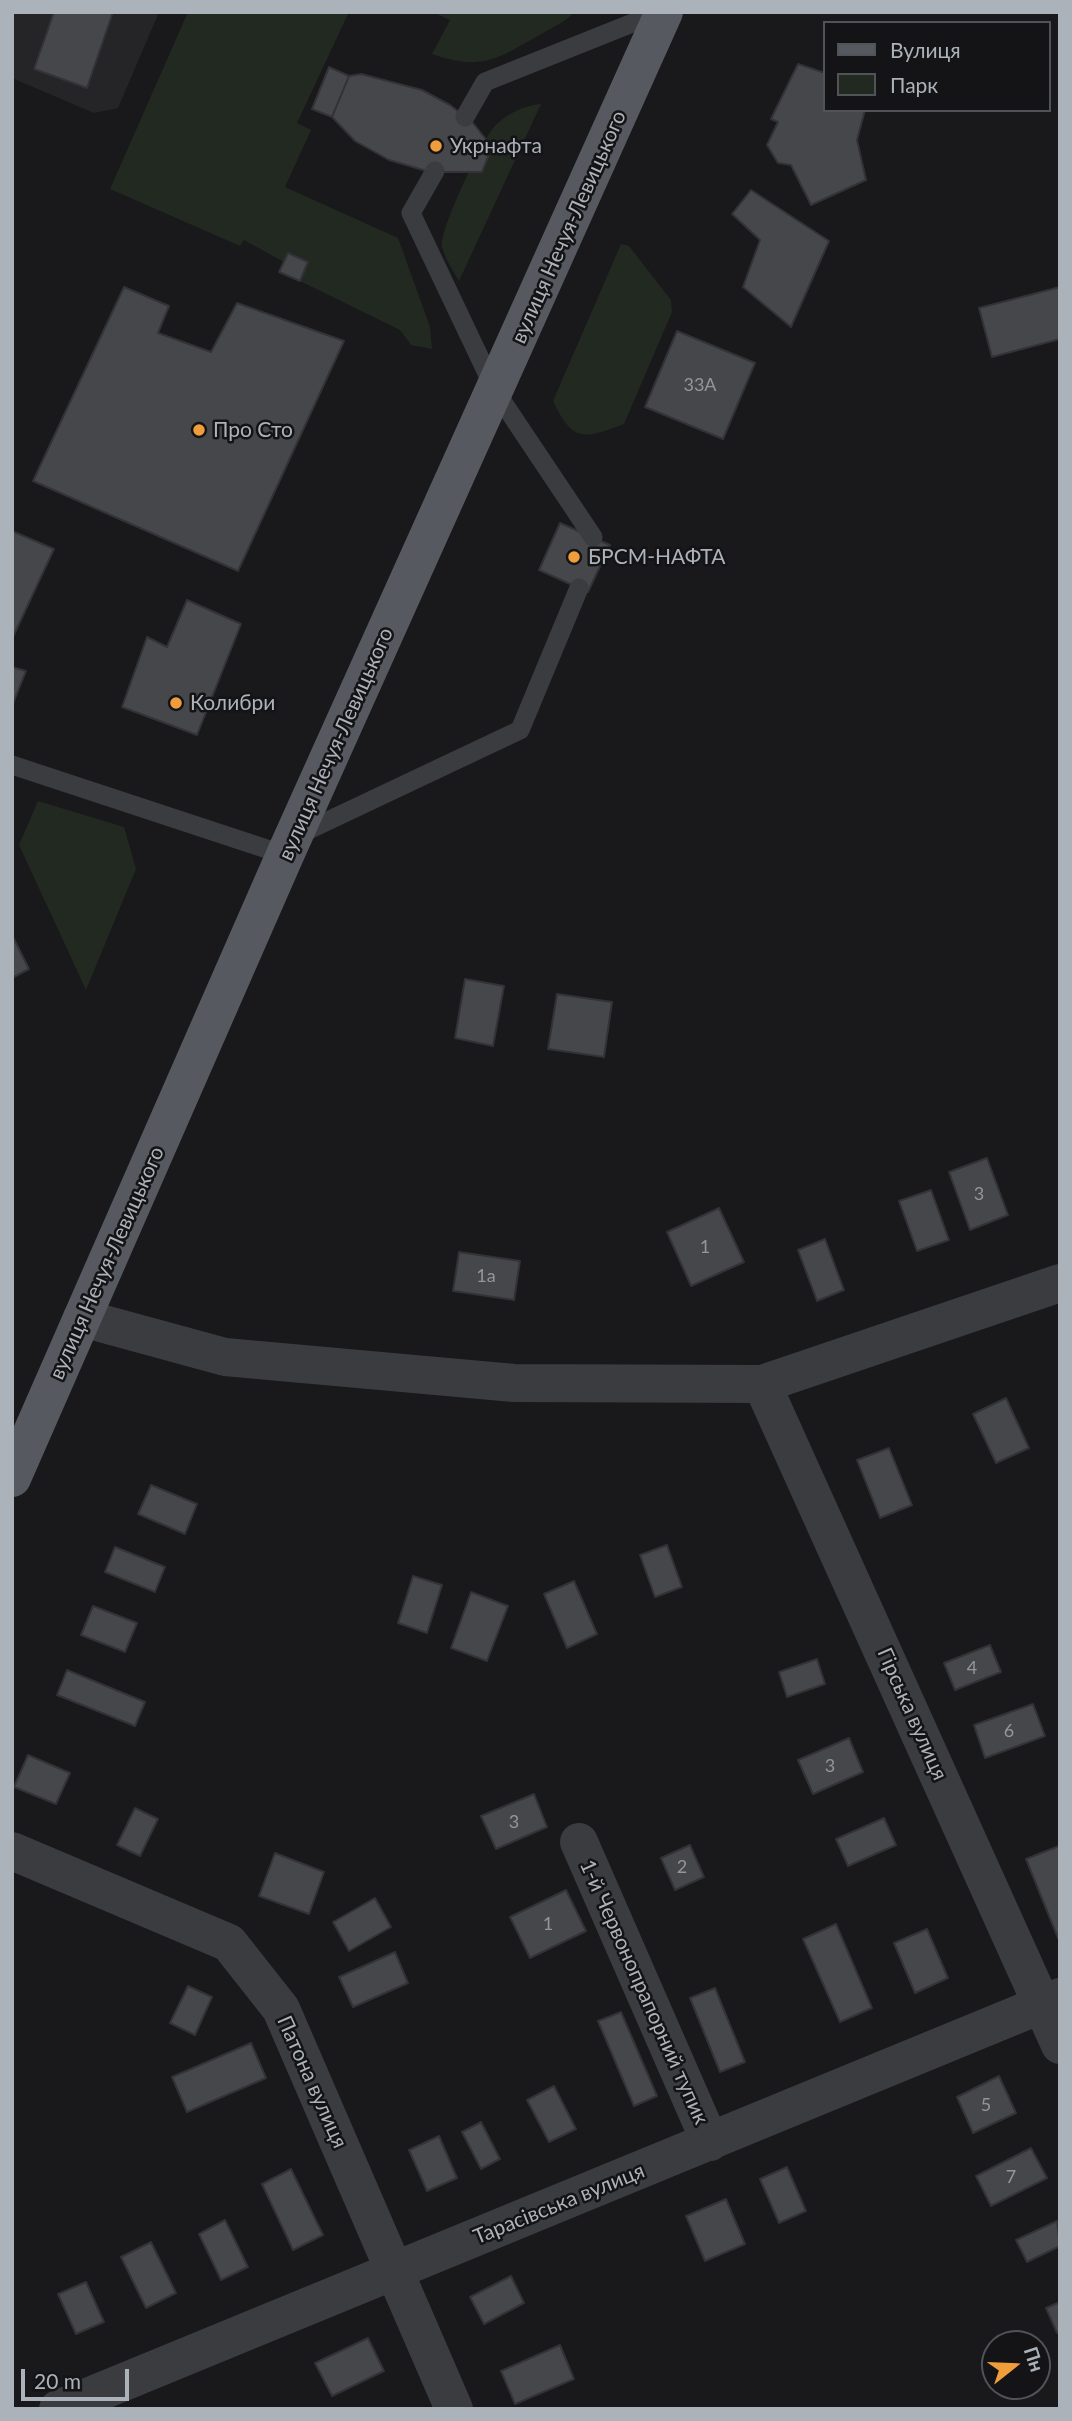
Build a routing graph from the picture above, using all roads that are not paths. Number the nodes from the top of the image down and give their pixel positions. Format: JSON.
{"nodes":[{"id":1,"x":662,"y":12,"type":"edge"},
{"id":2,"x":465,"y":117,"type":"dead end"},
{"id":3,"x":435,"y":172,"type":"dead end"},
{"id":4,"x":496,"y":391,"type":"junction"},
{"id":5,"x":593,"y":537,"type":"dead end"},
{"id":6,"x":579,"y":588,"type":"dead end"},
{"id":7,"x":12,"y":765,"type":"edge"},
{"id":8,"x":289,"y":846,"type":"junction"},
{"id":9,"x":1060,"y":1283,"type":"edge"},
{"id":10,"x":82,"y":1318,"type":"junction"},
{"id":11,"x":762,"y":1384,"type":"junction"},
{"id":12,"x":12,"y":1478,"type":"edge"},
{"id":13,"x":579,"y":1842,"type":"dead end"},
{"id":14,"x":12,"y":1851,"type":"edge"},
{"id":15,"x":1052,"y":2001,"type":"edge"},
{"id":16,"x":1060,"y":2045,"type":"edge"},
{"id":17,"x":710,"y":2142,"type":"junction"},
{"id":18,"x":395,"y":2271,"type":"junction"},
{"id":19,"x":58,"y":2409,"type":"edge"},
{"id":20,"x":454,"y":2409,"type":"edge"}],
"edges":[{"from":1,"to":2,"type":"lane"},
{"from":1,"to":4,"type":"main road","name":"вулиця Нечуя-Левицького"},
{"from":3,"to":4,"type":"lane"},
{"from":4,"to":5,"type":"lane"},
{"from":4,"to":8,"type":"main road","name":"вулиця Нечуя-Левицького"},
{"from":6,"to":8,"type":"lane"},
{"from":7,"to":8,"type":"lane"},
{"from":8,"to":10,"type":"main road","name":"вулиця Нечуя-Левицького"},
{"from":9,"to":11,"type":"street"},
{"from":10,"to":11,"type":"street"},
{"from":10,"to":12,"type":"main road","name":"вулиця Нечуя-Левицького"},
{"from":11,"to":15,"type":"street","name":"Гірська вулиця"},
{"from":13,"to":17,"type":"street","name":"1-й Червонопрапорний тупик"},
{"from":14,"to":18,"type":"street","name":"Патона вулиця"},
{"from":15,"to":16,"type":"street","name":"Гірська вулиця"},
{"from":15,"to":17,"type":"street","name":"Тарасівська вулиця"},
{"from":17,"to":18,"type":"street","name":"Тарасівська вулиця"},
{"from":18,"to":19,"type":"street","name":"Тарасівська вулиця"},
{"from":18,"to":20,"type":"street","name":"Патона вулиця"}]}
